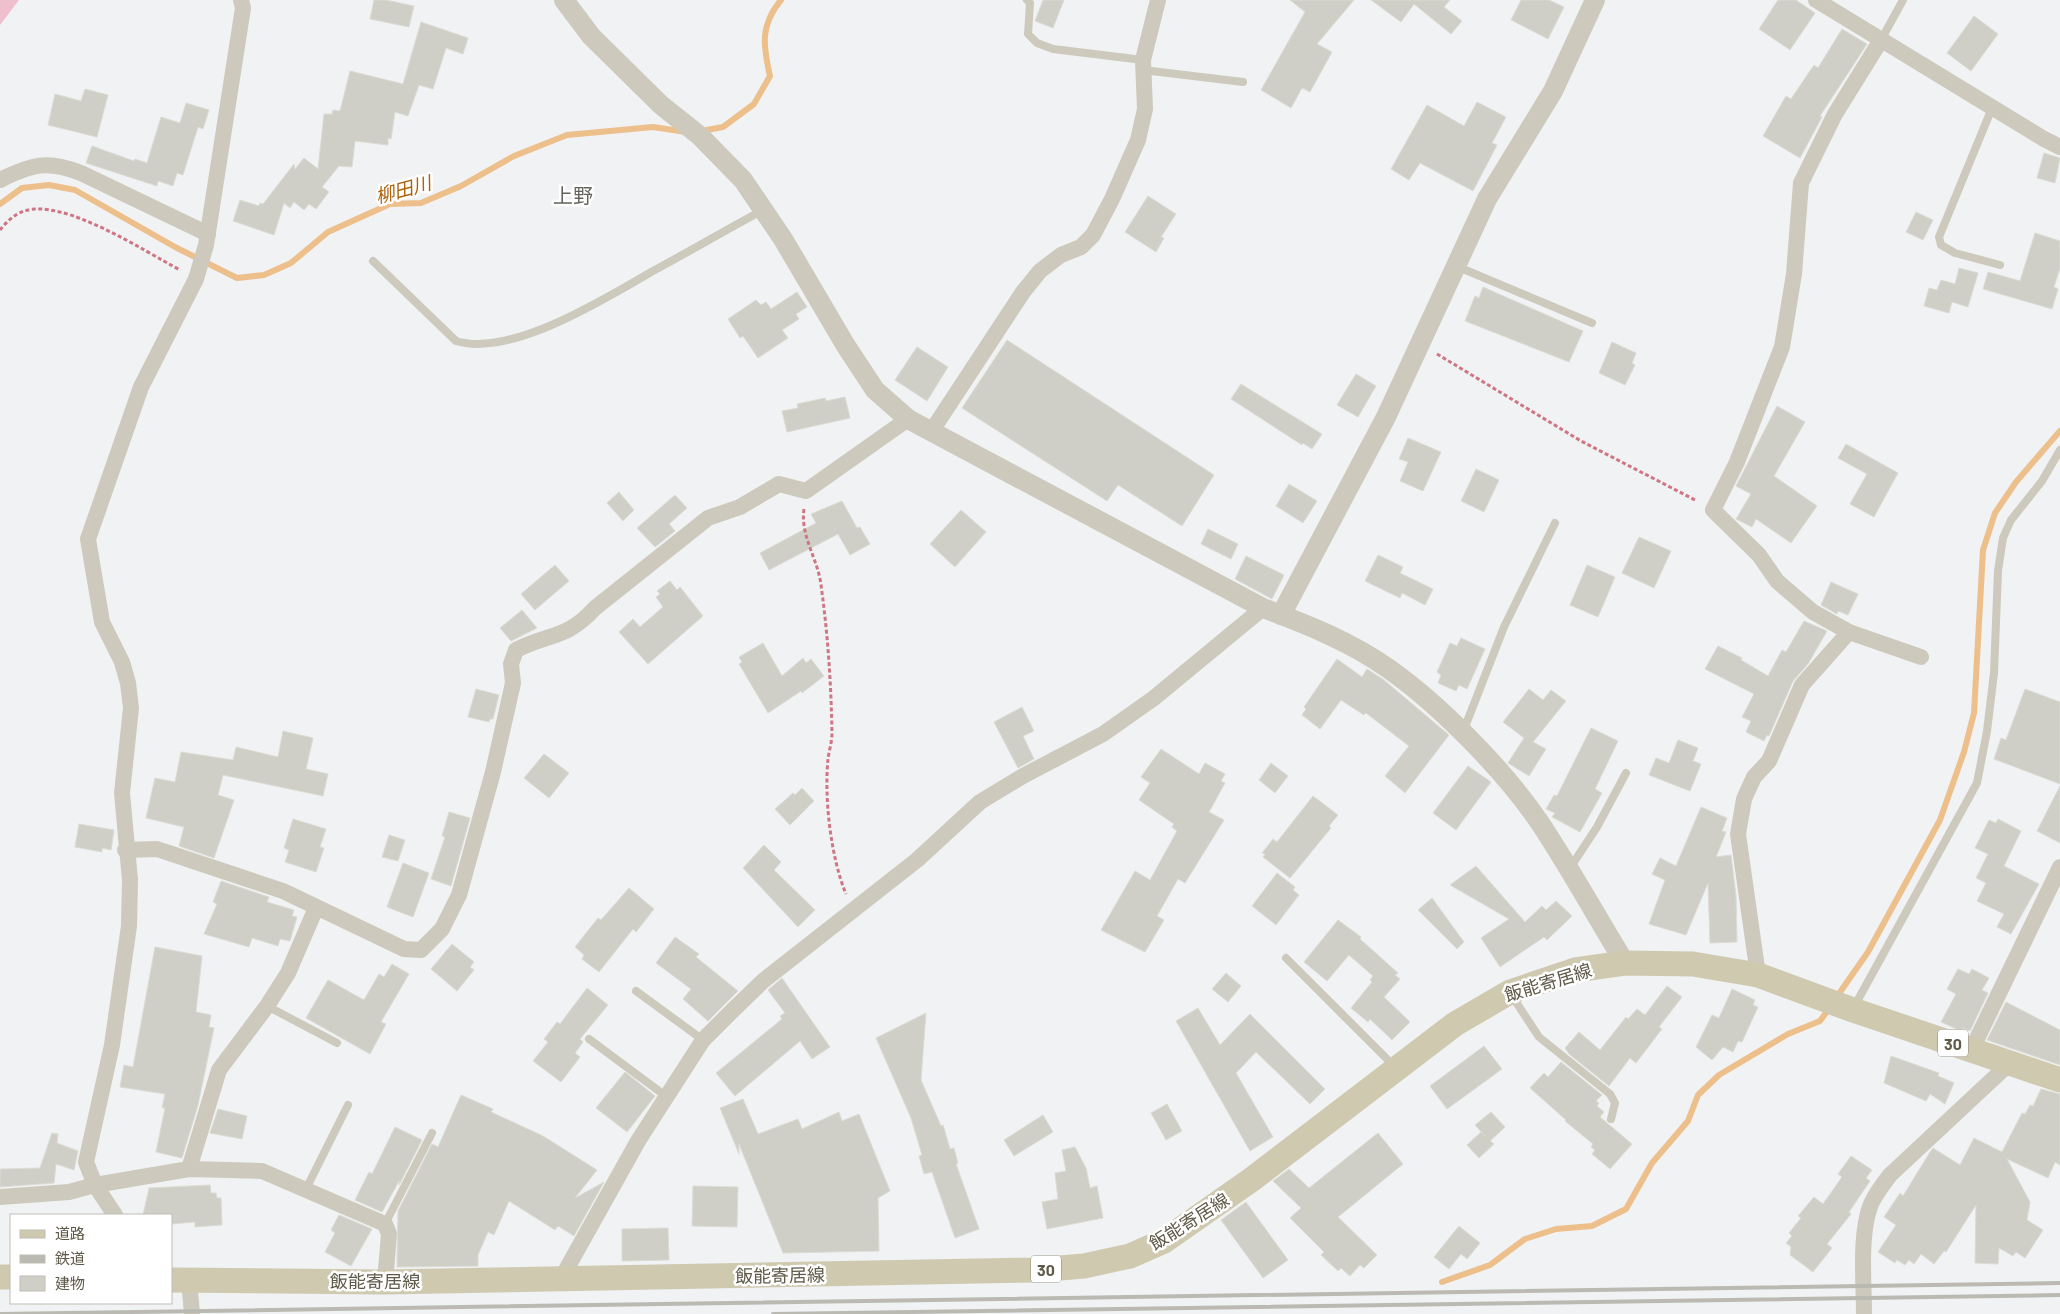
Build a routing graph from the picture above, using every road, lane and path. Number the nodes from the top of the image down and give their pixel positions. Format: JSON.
{"nodes":[{"id":1,"x":240,"y":0,"type":"edge"},
{"id":2,"x":564,"y":0,"type":"edge"},
{"id":3,"x":1027,"y":0,"type":"edge"},
{"id":4,"x":1158,"y":0,"type":"edge"},
{"id":5,"x":1595,"y":0,"type":"edge"},
{"id":6,"x":1816,"y":0,"type":"edge"},
{"id":7,"x":1903,"y":0,"type":"edge"},
{"id":8,"x":1881,"y":40,"type":"junction"},
{"id":9,"x":1142,"y":65,"type":"junction"},
{"id":10,"x":1243,"y":82,"type":"dead end"},
{"id":11,"x":1992,"y":108,"type":"junction"},
{"id":12,"x":2060,"y":147,"type":"edge"},
{"id":13,"x":0,"y":180,"type":"edge"},
{"id":14,"x":763,"y":210,"type":"junction"},
{"id":15,"x":0,"y":230,"type":"edge"},
{"id":16,"x":208,"y":234,"type":"junction"},
{"id":17,"x":374,"y":261,"type":"dead end"},
{"id":18,"x":2000,"y":264,"type":"dead end"},
{"id":19,"x":1455,"y":266,"type":"junction"},
{"id":20,"x":196,"y":279,"type":"junction"},
{"id":21,"x":1592,"y":323,"type":"dead end"},
{"id":22,"x":1419,"y":344,"type":"junction"},
{"id":23,"x":908,"y":419,"type":"junction"},
{"id":24,"x":931,"y":432,"type":"junction"},
{"id":25,"x":2060,"y":450,"type":"edge"},
{"id":26,"x":806,"y":491,"type":"junction"},
{"id":27,"x":1713,"y":510,"type":"junction"},
{"id":28,"x":1555,"y":523,"type":"dead end"},
{"id":29,"x":1272,"y":611,"type":"junction"},
{"id":30,"x":1849,"y":632,"type":"junction"},
{"id":31,"x":1921,"y":657,"type":"dead end"},
{"id":32,"x":1462,"y":734,"type":"junction"},
{"id":33,"x":1626,"y":773,"type":"dead end"},
{"id":34,"x":126,"y":850,"type":"junction"},
{"id":35,"x":2060,"y":867,"type":"edge"},
{"id":36,"x":1568,"y":870,"type":"junction"},
{"id":37,"x":316,"y":908,"type":"junction"},
{"id":38,"x":854,"y":912,"type":"junction"},
{"id":39,"x":1286,"y":958,"type":"dead end"},
{"id":40,"x":1624,"y":963,"type":"junction"},
{"id":41,"x":1758,"y":975,"type":"junction"},
{"id":42,"x":636,"y":990,"type":"dead end"},
{"id":43,"x":1510,"y":992,"type":"junction"},
{"id":44,"x":1841,"y":1005,"type":"junction"},
{"id":45,"x":267,"y":1006,"type":"junction"},
{"id":46,"x":589,"y":1039,"type":"dead end"},
{"id":47,"x":703,"y":1040,"type":"junction"},
{"id":48,"x":337,"y":1043,"type":"dead end"},
{"id":49,"x":1972,"y":1049,"type":"junction"},
{"id":50,"x":2010,"y":1063,"type":"junction"},
{"id":51,"x":1397,"y":1068,"type":"junction"},
{"id":52,"x":2060,"y":1080,"type":"edge"},
{"id":53,"x":667,"y":1097,"type":"junction"},
{"id":54,"x":348,"y":1105,"type":"dead end"},
{"id":55,"x":1611,"y":1119,"type":"dead end"},
{"id":56,"x":432,"y":1133,"type":"dead end"},
{"id":57,"x":189,"y":1169,"type":"junction"},
{"id":58,"x":94,"y":1185,"type":"junction"},
{"id":59,"x":306,"y":1189,"type":"junction"},
{"id":60,"x":0,"y":1198,"type":"edge"},
{"id":61,"x":114,"y":1214,"type":"edge"},
{"id":62,"x":385,"y":1224,"type":"junction"},
{"id":63,"x":561,"y":1279,"type":"junction"},
{"id":64,"x":180,"y":1280,"type":"edge"},
{"id":65,"x":385,"y":1282,"type":"junction"},
{"id":66,"x":192,"y":1314,"type":"edge"},
{"id":67,"x":1864,"y":1314,"type":"edge"}],
"edges":[{"from":1,"to":16,"type":"street"},
{"from":2,"to":14,"type":"street"},
{"from":3,"to":9,"type":"lane"},
{"from":4,"to":9,"type":"street"},
{"from":5,"to":19,"type":"street"},
{"from":6,"to":8,"type":"street"},
{"from":7,"to":8,"type":"lane"},
{"from":8,"to":11,"type":"street"},
{"from":8,"to":27,"type":"street"},
{"from":9,"to":10,"type":"lane"},
{"from":9,"to":24,"type":"street"},
{"from":11,"to":12,"type":"street"},
{"from":11,"to":18,"type":"lane"},
{"from":13,"to":16,"type":"street"},
{"from":14,"to":17,"type":"lane"},
{"from":14,"to":23,"type":"street"},
{"from":15,"to":20,"type":"path"},
{"from":16,"to":20,"type":"street"},
{"from":19,"to":21,"type":"lane"},
{"from":19,"to":22,"type":"street"},
{"from":20,"to":34,"type":"street"},
{"from":22,"to":27,"type":"path"},
{"from":22,"to":29,"type":"street"},
{"from":23,"to":24,"type":"street"},
{"from":23,"to":26,"type":"street"},
{"from":24,"to":29,"type":"street"},
{"from":25,"to":44,"type":"lane"},
{"from":26,"to":37,"type":"street"},
{"from":26,"to":38,"type":"path"},
{"from":27,"to":30,"type":"street"},
{"from":28,"to":32,"type":"lane"},
{"from":29,"to":32,"type":"street"},
{"from":29,"to":38,"type":"street"},
{"from":30,"to":31,"type":"street"},
{"from":30,"to":41,"type":"street"},
{"from":32,"to":36,"type":"street"},
{"from":33,"to":36,"type":"lane"},
{"from":34,"to":37,"type":"street"},
{"from":34,"to":58,"type":"street"},
{"from":35,"to":49,"type":"street"},
{"from":36,"to":40,"type":"street"},
{"from":37,"to":45,"type":"street"},
{"from":38,"to":47,"type":"street"},
{"from":39,"to":51,"type":"lane"},
{"from":40,"to":41,"type":"main road","name":"飯能寄居線","number":"30"},
{"from":40,"to":43,"type":"main road","name":"飯能寄居線","number":"30"},
{"from":41,"to":44,"type":"main road","name":"飯能寄居線","number":"30"},
{"from":42,"to":47,"type":"lane"},
{"from":43,"to":51,"type":"main road","name":"飯能寄居線","number":"30"},
{"from":43,"to":55,"type":"lane"},
{"from":44,"to":49,"type":"main road","name":"飯能寄居線","number":"30"},
{"from":45,"to":48,"type":"lane"},
{"from":45,"to":57,"type":"street"},
{"from":46,"to":53,"type":"lane"},
{"from":47,"to":53,"type":"street"},
{"from":49,"to":50,"type":"main road","name":"飯能寄居線","number":"30"},
{"from":50,"to":52,"type":"main road","name":"飯能寄居線","number":"30"},
{"from":50,"to":67,"type":"street"},
{"from":51,"to":63,"type":"main road","name":"飯能寄居線","number":"30"},
{"from":53,"to":63,"type":"street"},
{"from":54,"to":59,"type":"lane"},
{"from":56,"to":62,"type":"lane"},
{"from":57,"to":58,"type":"street"},
{"from":57,"to":59,"type":"street"},
{"from":58,"to":60,"type":"street"},
{"from":58,"to":61,"type":"street"},
{"from":59,"to":62,"type":"street"},
{"from":62,"to":65,"type":"street"},
{"from":63,"to":65,"type":"main road","name":"飯能寄居線","number":"30"},
{"from":64,"to":65,"type":"main road","name":"飯能寄居線","number":"30"},
{"from":64,"to":66,"type":"street"}]}
